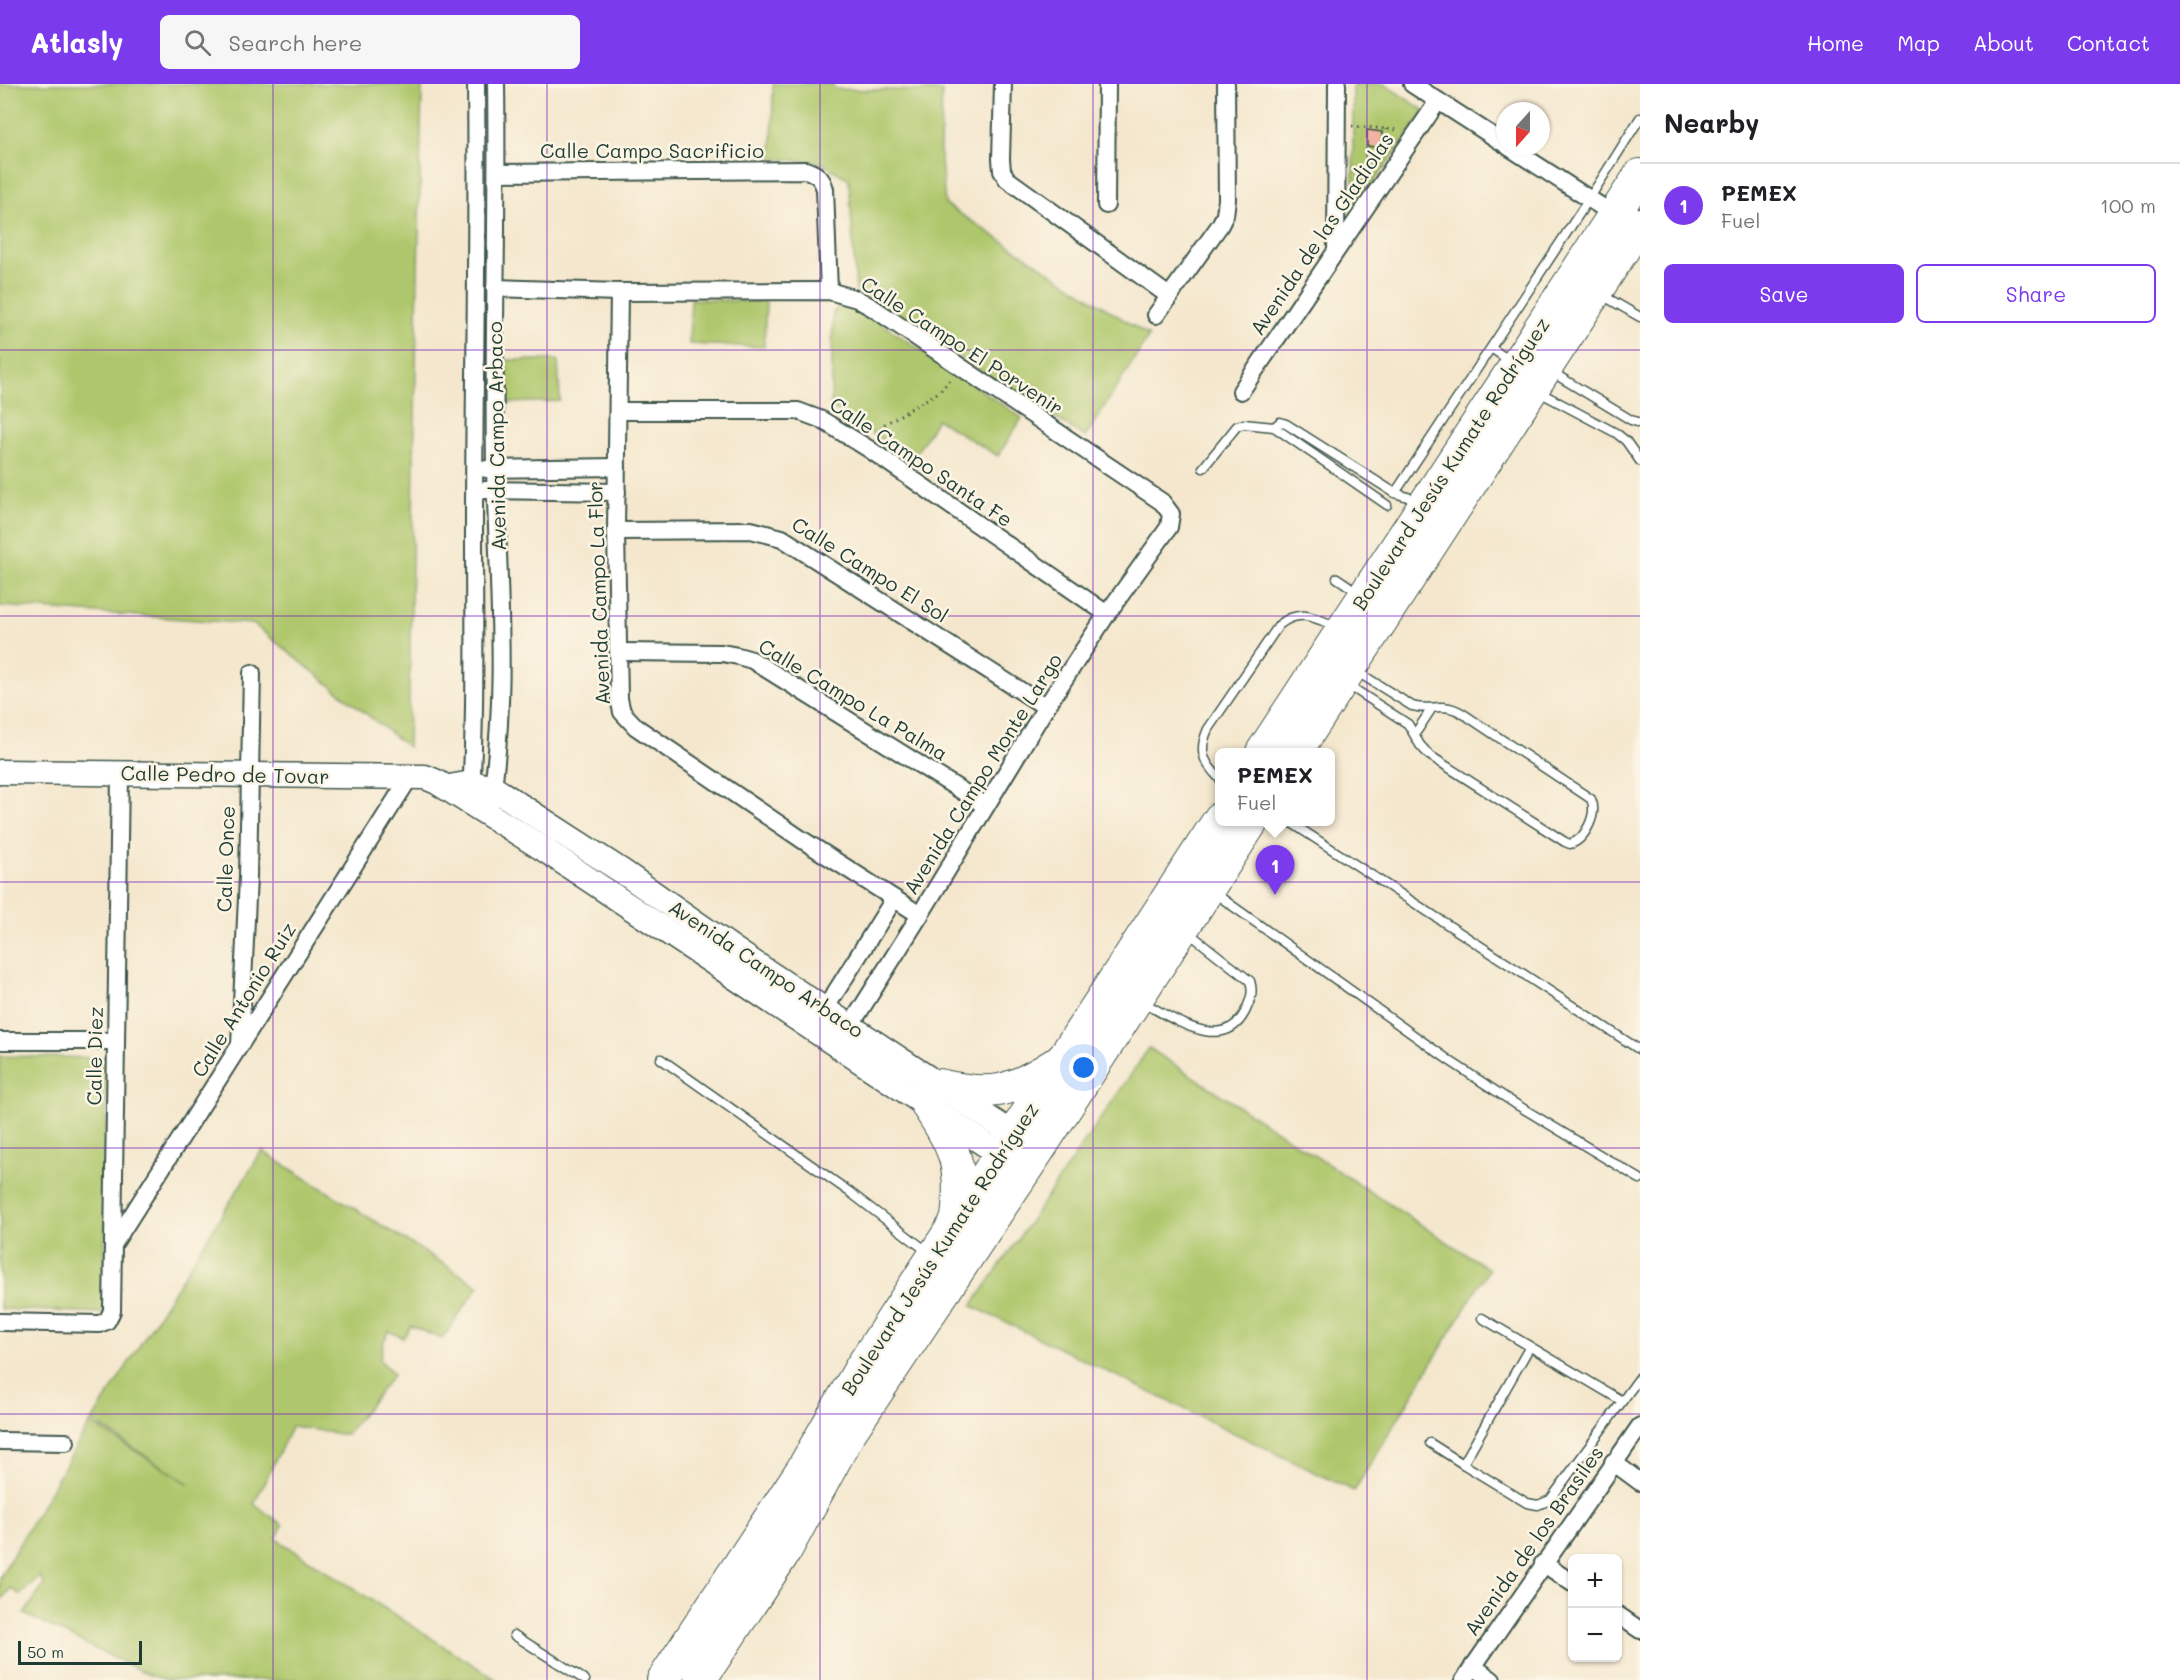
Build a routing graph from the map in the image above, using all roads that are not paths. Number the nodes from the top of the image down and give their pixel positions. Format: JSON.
{"nodes":[{"id":1,"x":476,"y":84,"type":"edge"},
{"id":2,"x":496,"y":84,"type":"edge"},
{"id":3,"x":1003,"y":84,"type":"edge"},
{"id":4,"x":1107,"y":84,"type":"edge"},
{"id":5,"x":1226,"y":84,"type":"edge"},
{"id":6,"x":1337,"y":84,"type":"edge"},
{"id":7,"x":1412,"y":84,"type":"edge"},
{"id":8,"x":1438,"y":101,"type":"junction"},
{"id":9,"x":1640,"y":118,"type":"edge"},
{"id":10,"x":1496,"y":138,"type":"edge"},
{"id":11,"x":1523,"y":156,"type":"edge"},
{"id":12,"x":498,"y":173,"type":"junction"},
{"id":13,"x":1640,"y":175,"type":"edge"},
{"id":14,"x":1106,"y":206,"type":"dead end"},
{"id":15,"x":1624,"y":220,"type":"edge"},
{"id":16,"x":1336,"y":250,"type":"junction"},
{"id":17,"x":495,"y":288,"type":"junction"},
{"id":18,"x":829,"y":291,"type":"junction"},
{"id":19,"x":1596,"y":291,"type":"junction"},
{"id":20,"x":619,"y":292,"type":"junction"},
{"id":21,"x":1169,"y":297,"type":"junction"},
{"id":22,"x":1156,"y":315,"type":"dead end"},
{"id":23,"x":1640,"y":317,"type":"edge"},
{"id":24,"x":1521,"y":368,"type":"junction"},
{"id":25,"x":1241,"y":391,"type":"dead end"},
{"id":26,"x":618,"y":411,"type":"junction"},
{"id":27,"x":1640,"y":423,"type":"edge"},
{"id":28,"x":1274,"y":427,"type":"junction"},
{"id":29,"x":1638,"y":453,"type":"edge"},
{"id":30,"x":617,"y":467,"type":"junction"},
{"id":31,"x":475,"y":468,"type":"junction"},
{"id":32,"x":1203,"y":468,"type":"dead end"},
{"id":33,"x":495,"y":469,"type":"junction"},
{"id":34,"x":475,"y":489,"type":"junction"},
{"id":35,"x":496,"y":490,"type":"junction"},
{"id":36,"x":617,"y":492,"type":"junction"},
{"id":37,"x":1395,"y":493,"type":"junction"},
{"id":38,"x":1426,"y":503,"type":"junction"},
{"id":39,"x":1387,"y":505,"type":"dead end"},
{"id":40,"x":1169,"y":526,"type":"joint"},
{"id":41,"x":616,"y":531,"type":"junction"},
{"id":42,"x":1336,"y":578,"type":"dead end"},
{"id":43,"x":1376,"y":605,"type":"junction"},
{"id":44,"x":1107,"y":614,"type":"junction"},
{"id":45,"x":1353,"y":649,"type":"junction"},
{"id":46,"x":619,"y":652,"type":"junction"},
{"id":47,"x":252,"y":673,"type":"dead end"},
{"id":48,"x":1046,"y":707,"type":"junction"},
{"id":49,"x":1432,"y":708,"type":"junction"},
{"id":50,"x":1415,"y":734,"type":"junction"},
{"id":51,"x":1267,"y":748,"type":"edge"},
{"id":52,"x":1299,"y":748,"type":"edge"},
{"id":53,"x":0,"y":772,"type":"edge"},
{"id":54,"x":1215,"y":773,"type":"edge"},
{"id":55,"x":120,"y":774,"type":"junction"},
{"id":56,"x":250,"y":776,"type":"junction"},
{"id":57,"x":410,"y":777,"type":"junction"},
{"id":58,"x":475,"y":795,"type":"junction"},
{"id":59,"x":986,"y":806,"type":"junction"},
{"id":60,"x":1215,"y":826,"type":"edge"},
{"id":61,"x":1249,"y":826,"type":"edge"},
{"id":62,"x":1296,"y":826,"type":"edge"},
{"id":63,"x":1208,"y":888,"type":"junction"},
{"id":64,"x":894,"y":899,"type":"junction"},
{"id":65,"x":920,"y":915,"type":"junction"},
{"id":66,"x":1182,"y":928,"type":"junction"},
{"id":67,"x":1136,"y":999,"type":"junction"},
{"id":68,"x":825,"y":1010,"type":"junction"},
{"id":69,"x":812,"y":1030,"type":"junction"},
{"id":70,"x":844,"y":1037,"type":"junction"},
{"id":71,"x":0,"y":1041,"type":"edge"},
{"id":72,"x":116,"y":1041,"type":"junction"},
{"id":73,"x":240,"y":1046,"type":"junction"},
{"id":74,"x":1640,"y":1050,"type":"edge"},
{"id":75,"x":661,"y":1059,"type":"dead end"},
{"id":76,"x":1061,"y":1061,"type":"junction"},
{"id":77,"x":933,"y":1096,"type":"junction"},
{"id":78,"x":1019,"y":1152,"type":"junction"},
{"id":79,"x":1640,"y":1179,"type":"edge"},
{"id":80,"x":957,"y":1220,"type":"junction"},
{"id":81,"x":113,"y":1246,"type":"junction"},
{"id":82,"x":934,"y":1256,"type":"junction"},
{"id":83,"x":1482,"y":1318,"type":"dead end"},
{"id":84,"x":0,"y":1322,"type":"edge"},
{"id":85,"x":1529,"y":1348,"type":"junction"},
{"id":86,"x":1640,"y":1377,"type":"edge"},
{"id":87,"x":1622,"y":1401,"type":"junction"},
{"id":88,"x":1640,"y":1426,"type":"edge"},
{"id":89,"x":0,"y":1441,"type":"edge"},
{"id":90,"x":66,"y":1442,"type":"dead end"},
{"id":91,"x":1430,"y":1443,"type":"dead end"},
{"id":92,"x":1613,"y":1462,"type":"junction"},
{"id":93,"x":1463,"y":1464,"type":"junction"},
{"id":94,"x":1640,"y":1482,"type":"edge"},
{"id":95,"x":761,"y":1532,"type":"junction"},
{"id":96,"x":786,"y":1550,"type":"junction"},
{"id":97,"x":1543,"y":1563,"type":"junction"},
{"id":98,"x":1568,"y":1580,"type":"edge"},
{"id":99,"x":1622,"y":1618,"type":"edge"},
{"id":100,"x":1640,"y":1630,"type":"edge"},
{"id":101,"x":514,"y":1635,"type":"dead end"},
{"id":102,"x":1468,"y":1673,"type":"edge"},
{"id":103,"x":585,"y":1680,"type":"edge"},
{"id":104,"x":663,"y":1680,"type":"edge"},
{"id":105,"x":700,"y":1680,"type":"edge"},
{"id":106,"x":1492,"y":1680,"type":"edge"}],
"edges":[{"from":1,"to":31,"type":"street","name":"Avenida Campo Arbaco"},
{"from":2,"to":12,"type":"street","name":"Avenida Campo Arbaco"},
{"from":3,"to":21,"type":"street"},
{"from":4,"to":14,"type":"street"},
{"from":5,"to":21,"type":"street"},
{"from":6,"to":16,"type":"street"},
{"from":7,"to":8,"type":"street"},
{"from":8,"to":10,"type":"street"},
{"from":8,"to":16,"type":"street","name":"Avenida de las Gladiolas"},
{"from":9,"to":15,"type":"lane"},
{"from":11,"to":15,"type":"street"},
{"from":12,"to":17,"type":"street","name":"Avenida Campo Arbaco"},
{"from":12,"to":18,"type":"street","name":"Calle Campo Sacrificio"},
{"from":13,"to":15,"type":"highway","name":"Boulevard Jesús Kumate Rodríguez"},
{"from":15,"to":19,"type":"highway","name":"Boulevard Jesús Kumate Rodríguez"},
{"from":15,"to":24,"type":"highway","name":"Boulevard Jesús Kumate Rodríguez"},
{"from":16,"to":25,"type":"street","name":"Avenida de las Gladiolas"},
{"from":17,"to":20,"type":"street","name":"Calle Campo El Porvenir"},
{"from":17,"to":33,"type":"street","name":"Avenida Campo Arbaco"},
{"from":18,"to":20,"type":"street","name":"Calle Campo El Porvenir"},
{"from":18,"to":40,"type":"street","name":"Calle Campo El Porvenir"},
{"from":19,"to":23,"type":"lane"},
{"from":19,"to":24,"type":"highway","name":"Boulevard Jesús Kumate Rodríguez"},
{"from":20,"to":26,"type":"street","name":"Avenida Campo La Flor"},
{"from":21,"to":22,"type":"street"},
{"from":24,"to":27,"type":"lane"},
{"from":24,"to":29,"type":"lane"},
{"from":24,"to":37,"type":"lane"},
{"from":24,"to":38,"type":"highway","name":"Boulevard Jesús Kumate Rodríguez"},
{"from":24,"to":43,"type":"highway","name":"Boulevard Jesús Kumate Rodríguez"},
{"from":26,"to":30,"type":"street","name":"Avenida Campo La Flor"},
{"from":26,"to":44,"type":"street","name":"Calle Campo Santa Fe"},
{"from":28,"to":32,"type":"lane"},
{"from":28,"to":37,"type":"lane"},
{"from":28,"to":39,"type":"lane"},
{"from":30,"to":33,"type":"street"},
{"from":30,"to":36,"type":"street","name":"Avenida Campo La Flor"},
{"from":31,"to":33,"type":"street"},
{"from":31,"to":34,"type":"street","name":"Avenida Campo Arbaco"},
{"from":33,"to":35,"type":"street","name":"Avenida Campo Arbaco"},
{"from":34,"to":35,"type":"street"},
{"from":34,"to":58,"type":"street","name":"Avenida Campo Arbaco"},
{"from":35,"to":36,"type":"street"},
{"from":35,"to":58,"type":"street","name":"Avenida Campo Arbaco"},
{"from":36,"to":41,"type":"street","name":"Avenida Campo La Flor"},
{"from":37,"to":38,"type":"lane"},
{"from":38,"to":43,"type":"highway","name":"Boulevard Jesús Kumate Rodríguez"},
{"from":40,"to":44,"type":"street","name":"Avenida Campo Monte Largo"},
{"from":41,"to":46,"type":"street","name":"Avenida Campo La Flor"},
{"from":41,"to":48,"type":"street","name":"Calle Campo El Sol"},
{"from":42,"to":43,"type":"lane"},
{"from":43,"to":45,"type":"highway","name":"Boulevard Jesús Kumate Rodríguez"},
{"from":44,"to":48,"type":"street","name":"Avenida Campo Monte Largo"},
{"from":45,"to":49,"type":"lane"},
{"from":45,"to":50,"type":"lane"},
{"from":45,"to":51,"type":"highway","name":"Boulevard Jesús Kumate Rodríguez"},
{"from":45,"to":52,"type":"highway","name":"Boulevard Jesús Kumate Rodríguez"},
{"from":45,"to":54,"type":"lane"},
{"from":46,"to":59,"type":"street","name":"Calle Campo La Palma"},
{"from":46,"to":64,"type":"street","name":"Avenida Campo La Flor"},
{"from":47,"to":56,"type":"street","name":"Calle Once"},
{"from":48,"to":59,"type":"street","name":"Avenida Campo Monte Largo"},
{"from":49,"to":50,"type":"lane"},
{"from":49,"to":50,"type":"lane"},
{"from":53,"to":55,"type":"street","name":"Calle Pedro de Tovar"},
{"from":55,"to":56,"type":"street","name":"Calle Pedro de Tovar"},
{"from":55,"to":72,"type":"street","name":"Calle Diez"},
{"from":56,"to":57,"type":"street","name":"Calle Pedro de Tovar"},
{"from":56,"to":73,"type":"street","name":"Calle Once"},
{"from":57,"to":58,"type":"street","name":"Calle Pedro de Tovar"},
{"from":57,"to":73,"type":"street","name":"Calle Antonio Ruiz"},
{"from":58,"to":68,"type":"street","name":"Avenida Campo Arbaco"},
{"from":58,"to":69,"type":"street","name":"Avenida Campo Arbaco"},
{"from":59,"to":65,"type":"street","name":"Avenida Campo Monte Largo"},
{"from":60,"to":76,"type":"highway","name":"Boulevard Jesús Kumate Rodríguez"},
{"from":61,"to":63,"type":"highway","name":"Boulevard Jesús Kumate Rodríguez"},
{"from":62,"to":74,"type":"lane"},
{"from":63,"to":66,"type":"highway","name":"Boulevard Jesús Kumate Rodríguez"},
{"from":63,"to":79,"type":"lane"},
{"from":64,"to":65,"type":"street","name":"Avenida Campo La Flor"},
{"from":64,"to":68,"type":"street"},
{"from":65,"to":70,"type":"street","name":"Avenida Campo Monte Largo"},
{"from":66,"to":67,"type":"highway","name":"Boulevard Jesús Kumate Rodríguez"},
{"from":66,"to":67,"type":"lane"},
{"from":67,"to":78,"type":"highway","name":"Boulevard Jesús Kumate Rodríguez"},
{"from":68,"to":69,"type":"street"},
{"from":68,"to":70,"type":"street","name":"Avenida Campo Arbaco"},
{"from":69,"to":70,"type":"street","name":"Avenida Campo Arbaco"},
{"from":70,"to":77,"type":"street","name":"Avenida Campo Arbaco"},
{"from":71,"to":72,"type":"street"},
{"from":72,"to":81,"type":"street","name":"Calle Diez"},
{"from":73,"to":81,"type":"street","name":"Calle Antonio Ruiz"},
{"from":75,"to":82,"type":"lane"},
{"from":76,"to":77,"type":"highway"},
{"from":76,"to":78,"type":"highway","name":"Boulevard Jesús Kumate Rodríguez"},
{"from":77,"to":78,"type":"street","name":"Avenida Campo Arbaco"},
{"from":77,"to":80,"type":"highway"},
{"from":78,"to":80,"type":"highway","name":"Boulevard Jesús Kumate Rodríguez"},
{"from":78,"to":96,"type":"highway","name":"Boulevard Jesús Kumate Rodríguez"},
{"from":80,"to":82,"type":"highway","name":"Boulevard Jesús Kumate Rodríguez"},
{"from":81,"to":84,"type":"street","name":"Calle Diez"},
{"from":82,"to":95,"type":"highway","name":"Boulevard Jesús Kumate Rodríguez"},
{"from":83,"to":85,"type":"lane"},
{"from":85,"to":87,"type":"lane"},
{"from":85,"to":93,"type":"lane"},
{"from":86,"to":87,"type":"lane"},
{"from":87,"to":93,"type":"lane"},
{"from":88,"to":92,"type":"street","name":"Avenida de los Brasiles"},
{"from":89,"to":90,"type":"street"},
{"from":91,"to":93,"type":"lane"},
{"from":92,"to":94,"type":"street"},
{"from":92,"to":97,"type":"street","name":"Avenida de los Brasiles"},
{"from":95,"to":96,"type":"highway"},
{"from":95,"to":104,"type":"highway","name":"Boulevard Jesús Kumate Rodríguez"},
{"from":96,"to":105,"type":"highway","name":"Boulevard Jesús Kumate Rodríguez"},
{"from":97,"to":98,"type":"street"},
{"from":97,"to":102,"type":"street","name":"Avenida de los Brasiles"},
{"from":99,"to":100,"type":"street"},
{"from":101,"to":103,"type":"lane"},
{"from":102,"to":106,"type":"street"}]}
